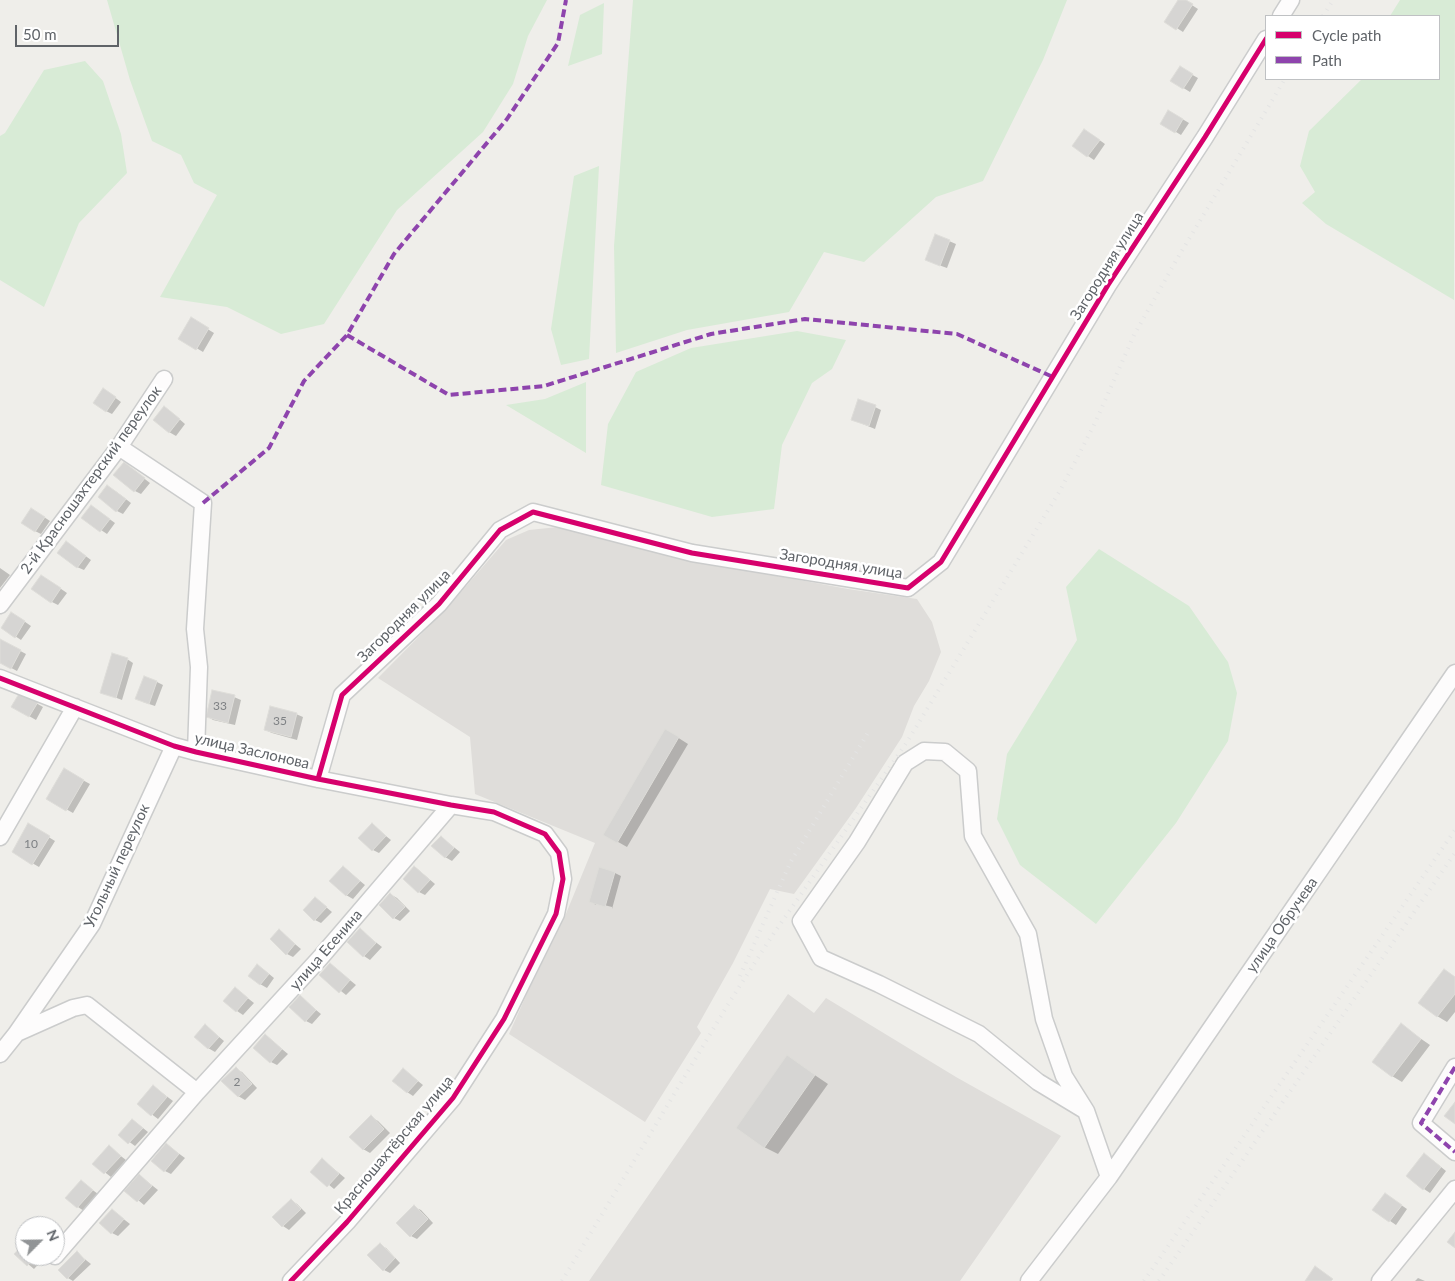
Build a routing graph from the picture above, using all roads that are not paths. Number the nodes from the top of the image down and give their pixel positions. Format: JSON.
{"nodes":[{"id":1,"x":1291,"y":0,"type":"edge"},
{"id":2,"x":1282,"y":15,"type":"edge"},
{"id":3,"x":1265,"y":41,"type":"edge"},
{"id":4,"x":164,"y":379,"type":"dead end"},
{"id":5,"x":119,"y":447,"type":"junction"},
{"id":6,"x":0,"y":606,"type":"edge"},
{"id":7,"x":1455,"y":672,"type":"edge"},
{"id":8,"x":0,"y":678,"type":"edge"},
{"id":9,"x":75,"y":707,"type":"junction"},
{"id":10,"x":174,"y":746,"type":"junction"},
{"id":11,"x":196,"y":752,"type":"junction"},
{"id":12,"x":318,"y":779,"type":"junction"},
{"id":13,"x":451,"y":806,"type":"junction"},
{"id":14,"x":0,"y":837,"type":"edge"},
{"id":15,"x":563,"y":879,"type":"joint"},
{"id":16,"x":16,"y":1034,"type":"junction"},
{"id":17,"x":0,"y":1054,"type":"edge"},
{"id":18,"x":1455,"y":1067,"type":"edge"},
{"id":19,"x":197,"y":1092,"type":"junction"},
{"id":20,"x":1086,"y":1111,"type":"junction"},
{"id":21,"x":1455,"y":1152,"type":"edge"},
{"id":22,"x":1108,"y":1177,"type":"junction"},
{"id":23,"x":1455,"y":1189,"type":"edge"},
{"id":24,"x":65,"y":1244,"type":"edge"},
{"id":25,"x":291,"y":1281,"type":"edge"},
{"id":26,"x":1028,"y":1281,"type":"edge"},
{"id":27,"x":1380,"y":1281,"type":"edge"}],
"edges":[{"from":1,"to":2,"type":"street"},
{"from":3,"to":12,"type":"street","name":"Загородняя улица"},
{"from":4,"to":5,"type":"street","name":"2-й Красношахтерский переулок"},
{"from":5,"to":6,"type":"street","name":"2-й Красношахтерский переулок"},
{"from":5,"to":11,"type":"street"},
{"from":7,"to":22,"type":"street","name":"улица Обручева"},
{"from":8,"to":9,"type":"street","name":"улица Заслонова"},
{"from":9,"to":10,"type":"street","name":"улица Заслонова"},
{"from":9,"to":14,"type":"street"},
{"from":10,"to":11,"type":"street","name":"улица Заслонова"},
{"from":10,"to":16,"type":"street","name":"Угольный переулок"},
{"from":11,"to":12,"type":"street","name":"улица Заслонова"},
{"from":12,"to":13,"type":"street","name":"улица Заслонова"},
{"from":13,"to":15,"type":"street","name":"улица Заслонова"},
{"from":13,"to":19,"type":"street","name":"улица Есенина"},
{"from":15,"to":25,"type":"street","name":"Красношахтёрская улица"},
{"from":16,"to":17,"type":"street","name":"Угольный переулок"},
{"from":16,"to":19,"type":"street"},
{"from":18,"to":21,"type":"street"},
{"from":19,"to":24,"type":"street"},
{"from":20,"to":20,"type":"street"},
{"from":20,"to":22,"type":"street"},
{"from":22,"to":26,"type":"street","name":"улица Обручева"},
{"from":23,"to":27,"type":"street"}]}
